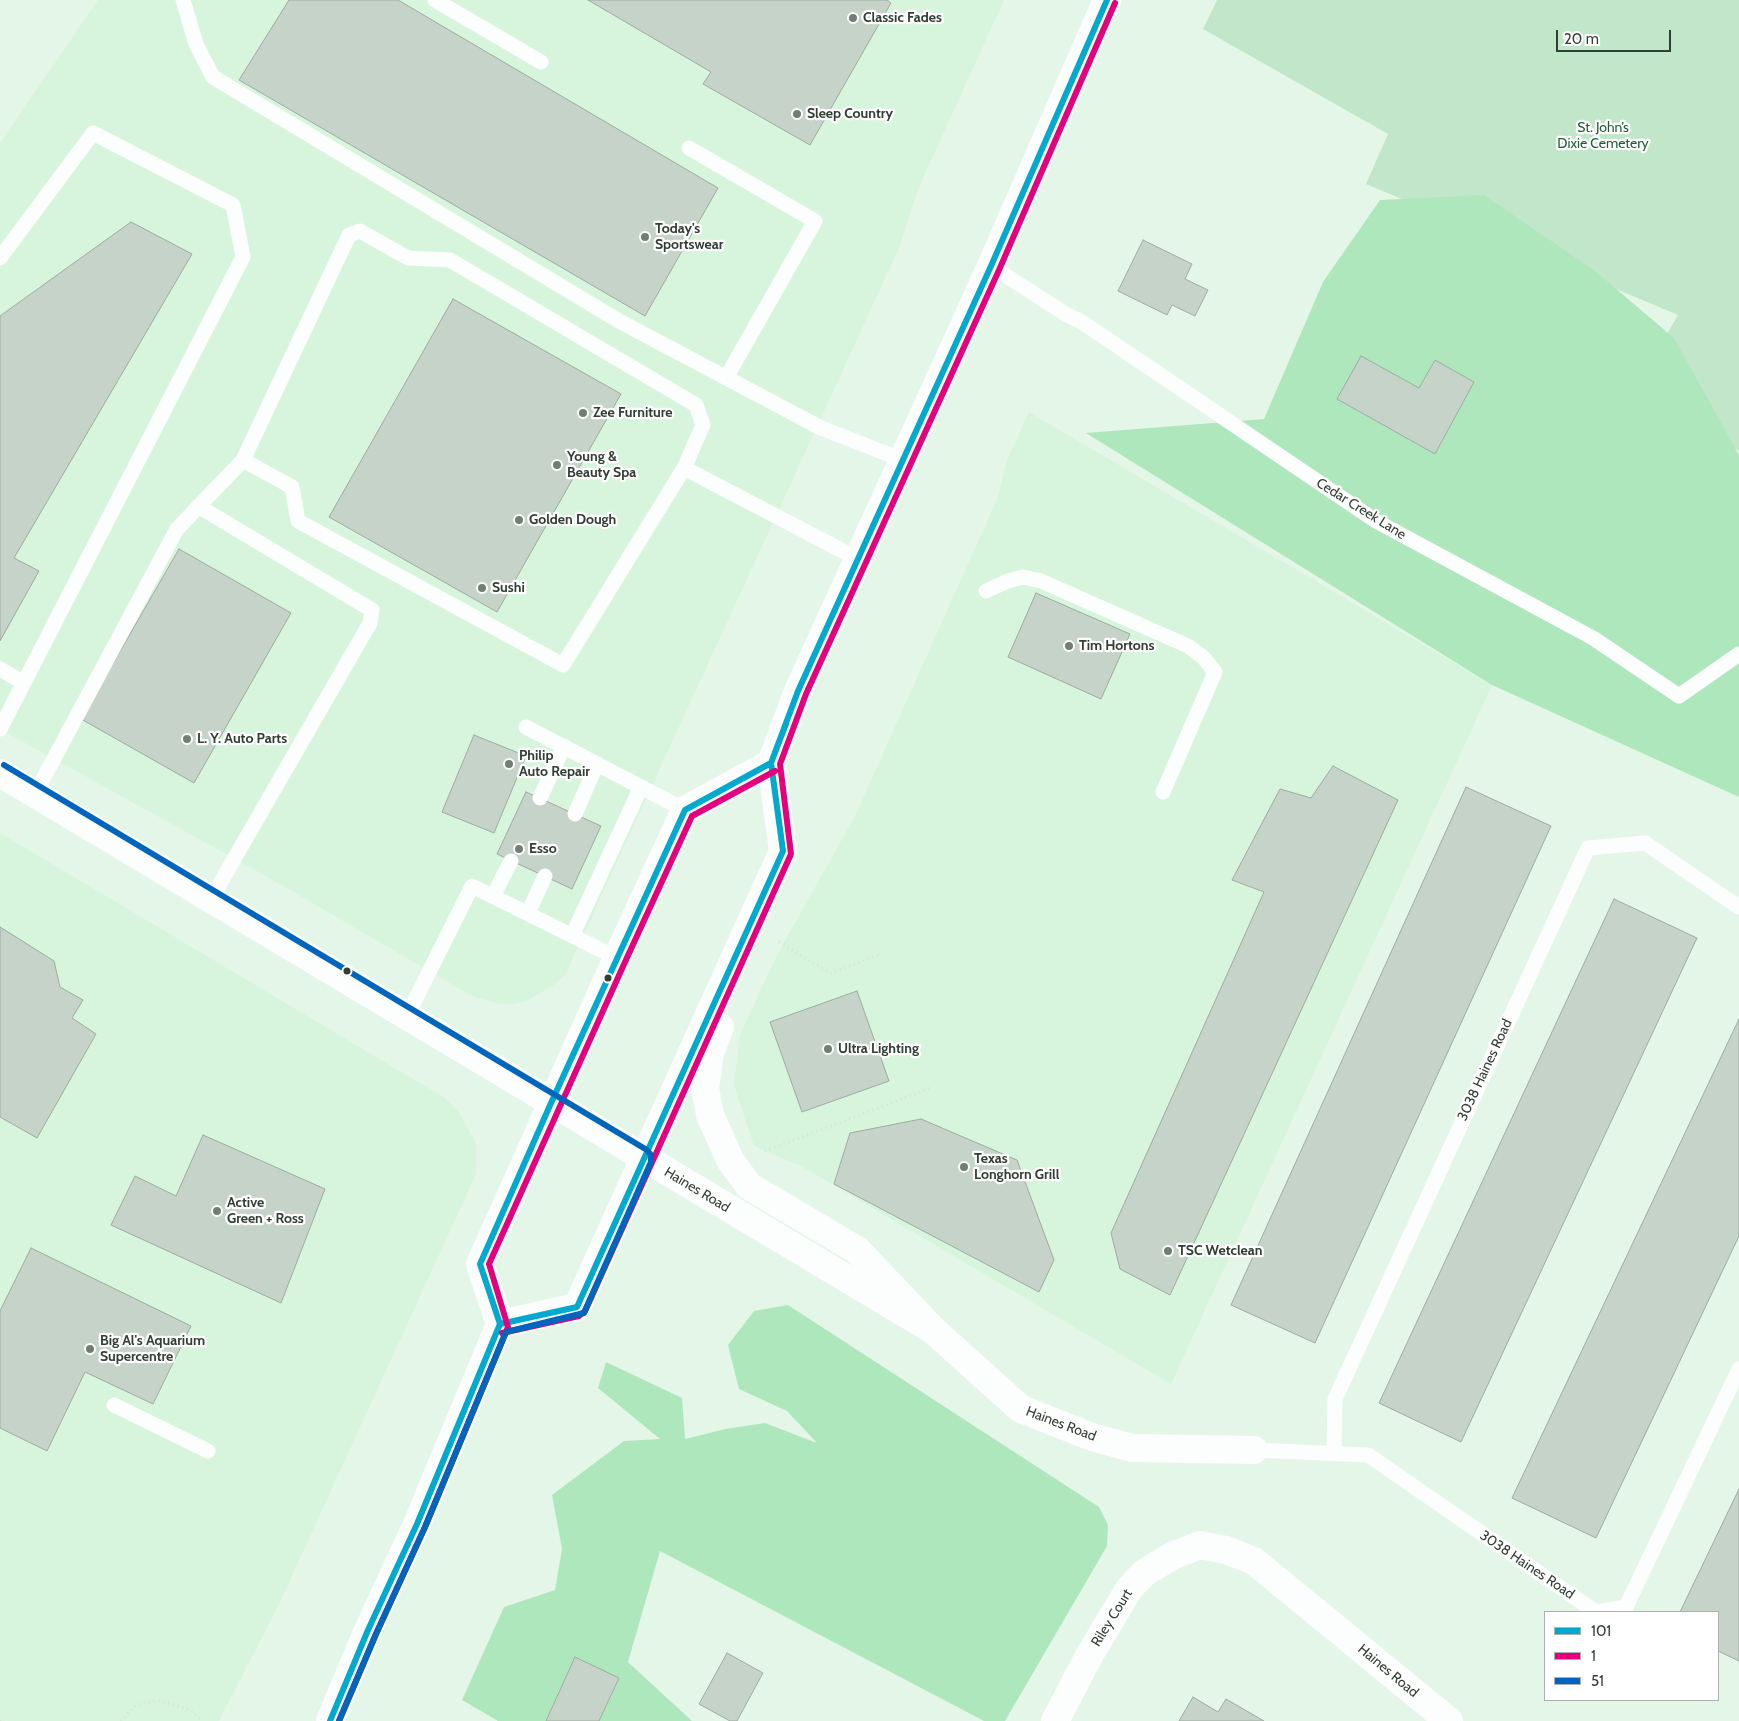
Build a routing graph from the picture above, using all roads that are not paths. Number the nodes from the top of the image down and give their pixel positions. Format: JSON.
{"nodes":[{"id":1,"x":183,"y":0,"type":"edge"},
{"id":2,"x":435,"y":0,"type":"edge"},
{"id":3,"x":1107,"y":0,"type":"edge"},
{"id":4,"x":540,"y":62,"type":"dead end"},
{"id":5,"x":688,"y":148,"type":"dead end"},
{"id":6,"x":0,"y":258,"type":"edge"},
{"id":7,"x":991,"y":266,"type":"junction"},
{"id":8,"x":726,"y":378,"type":"junction"},
{"id":9,"x":243,"y":460,"type":"junction"},
{"id":10,"x":903,"y":460,"type":"junction"},
{"id":11,"x":684,"y":468,"type":"junction"},
{"id":12,"x":198,"y":506,"type":"junction"},
{"id":13,"x":858,"y":559,"type":"junction"},
{"id":14,"x":986,"y":591,"type":"dead end"},
{"id":15,"x":1739,"y":654,"type":"edge"},
{"id":16,"x":0,"y":669,"type":"edge"},
{"id":17,"x":24,"y":682,"type":"junction"},
{"id":18,"x":526,"y":727,"type":"dead end"},
{"id":19,"x":0,"y":729,"type":"edge"},
{"id":20,"x":564,"y":746,"type":"junction"},
{"id":21,"x":771,"y":763,"type":"junction"},
{"id":22,"x":598,"y":764,"type":"junction"},
{"id":23,"x":0,"y":773,"type":"edge"},
{"id":24,"x":641,"y":787,"type":"junction"},
{"id":25,"x":1163,"y":792,"type":"dead end"},
{"id":26,"x":34,"y":794,"type":"junction"},
{"id":27,"x":540,"y":798,"type":"dead end"},
{"id":28,"x":686,"y":810,"type":"junction"},
{"id":29,"x":575,"y":814,"type":"dead end"},
{"id":30,"x":511,"y":860,"type":"dead end"},
{"id":31,"x":545,"y":876,"type":"dead end"},
{"id":32,"x":493,"y":896,"type":"junction"},
{"id":33,"x":211,"y":899,"type":"junction"},
{"id":34,"x":1739,"y":907,"type":"edge"},
{"id":35,"x":528,"y":913,"type":"junction"},
{"id":36,"x":572,"y":936,"type":"junction"},
{"id":37,"x":617,"y":958,"type":"junction"},
{"id":38,"x":735,"y":960,"type":"junction"},
{"id":39,"x":406,"y":1016,"type":"junction"},
{"id":40,"x":551,"y":1103,"type":"junction"},
{"id":41,"x":643,"y":1158,"type":"junction"},
{"id":42,"x":500,"y":1324,"type":"junction"},
{"id":43,"x":933,"y":1330,"type":"junction"},
{"id":44,"x":1739,"y":1369,"type":"edge"},
{"id":45,"x":114,"y":1406,"type":"dead end"},
{"id":46,"x":1254,"y":1450,"type":"joint"},
{"id":47,"x":208,"y":1451,"type":"dead end"},
{"id":48,"x":1334,"y":1453,"type":"junction"},
{"id":49,"x":1200,"y":1545,"type":"joint"},
{"id":50,"x":1595,"y":1611,"type":"edge"},
{"id":51,"x":1602,"y":1611,"type":"edge"},
{"id":52,"x":330,"y":1721,"type":"edge"},
{"id":53,"x":1054,"y":1721,"type":"edge"},
{"id":54,"x":1450,"y":1721,"type":"edge"}],
"edges":[{"from":1,"to":8,"type":"lane"},
{"from":2,"to":4,"type":"lane"},
{"from":3,"to":7,"type":"main road"},
{"from":5,"to":8,"type":"lane"},
{"from":6,"to":17,"type":"lane"},
{"from":7,"to":10,"type":"main road"},
{"from":7,"to":15,"type":"lane","name":"Cedar Creek Lane"},
{"from":8,"to":10,"type":"lane"},
{"from":9,"to":11,"type":"lane"},
{"from":9,"to":11,"type":"lane"},
{"from":9,"to":12,"type":"lane"},
{"from":10,"to":13,"type":"main road"},
{"from":11,"to":13,"type":"lane"},
{"from":12,"to":26,"type":"lane"},
{"from":12,"to":33,"type":"lane"},
{"from":13,"to":21,"type":"main road"},
{"from":14,"to":25,"type":"lane"},
{"from":16,"to":17,"type":"lane"},
{"from":17,"to":19,"type":"lane"},
{"from":18,"to":20,"type":"lane"},
{"from":20,"to":22,"type":"lane"},
{"from":20,"to":27,"type":"lane"},
{"from":21,"to":28,"type":"main road"},
{"from":21,"to":38,"type":"main road"},
{"from":22,"to":24,"type":"lane"},
{"from":22,"to":29,"type":"lane"},
{"from":23,"to":26,"type":"main road","name":"Haines Road"},
{"from":24,"to":28,"type":"lane"},
{"from":24,"to":36,"type":"lane"},
{"from":26,"to":33,"type":"main road","name":"Haines Road"},
{"from":28,"to":37,"type":"main road"},
{"from":30,"to":32,"type":"lane"},
{"from":31,"to":35,"type":"lane"},
{"from":32,"to":35,"type":"lane"},
{"from":32,"to":39,"type":"lane"},
{"from":33,"to":39,"type":"main road","name":"Haines Road"},
{"from":34,"to":48,"type":"lane","name":"3038 Haines Road"},
{"from":35,"to":36,"type":"lane"},
{"from":36,"to":37,"type":"lane"},
{"from":37,"to":40,"type":"main road"},
{"from":38,"to":41,"type":"main road"},
{"from":38,"to":43,"type":"main road"},
{"from":39,"to":40,"type":"main road","name":"Haines Road"},
{"from":40,"to":41,"type":"main road","name":"Haines Road"},
{"from":40,"to":42,"type":"main road"},
{"from":41,"to":42,"type":"main road"},
{"from":41,"to":43,"type":"main road","name":"Haines Road"},
{"from":42,"to":52,"type":"main road"},
{"from":43,"to":46,"type":"main road","name":"Haines Road"},
{"from":44,"to":51,"type":"lane","name":"3038 Haines Road"},
{"from":45,"to":47,"type":"lane"},
{"from":46,"to":48,"type":"lane","name":"3038 Haines Road"},
{"from":48,"to":50,"type":"lane","name":"3038 Haines Road"},
{"from":49,"to":53,"type":"main road","name":"Riley Court"},
{"from":49,"to":54,"type":"main road","name":"Haines Road"}]}
